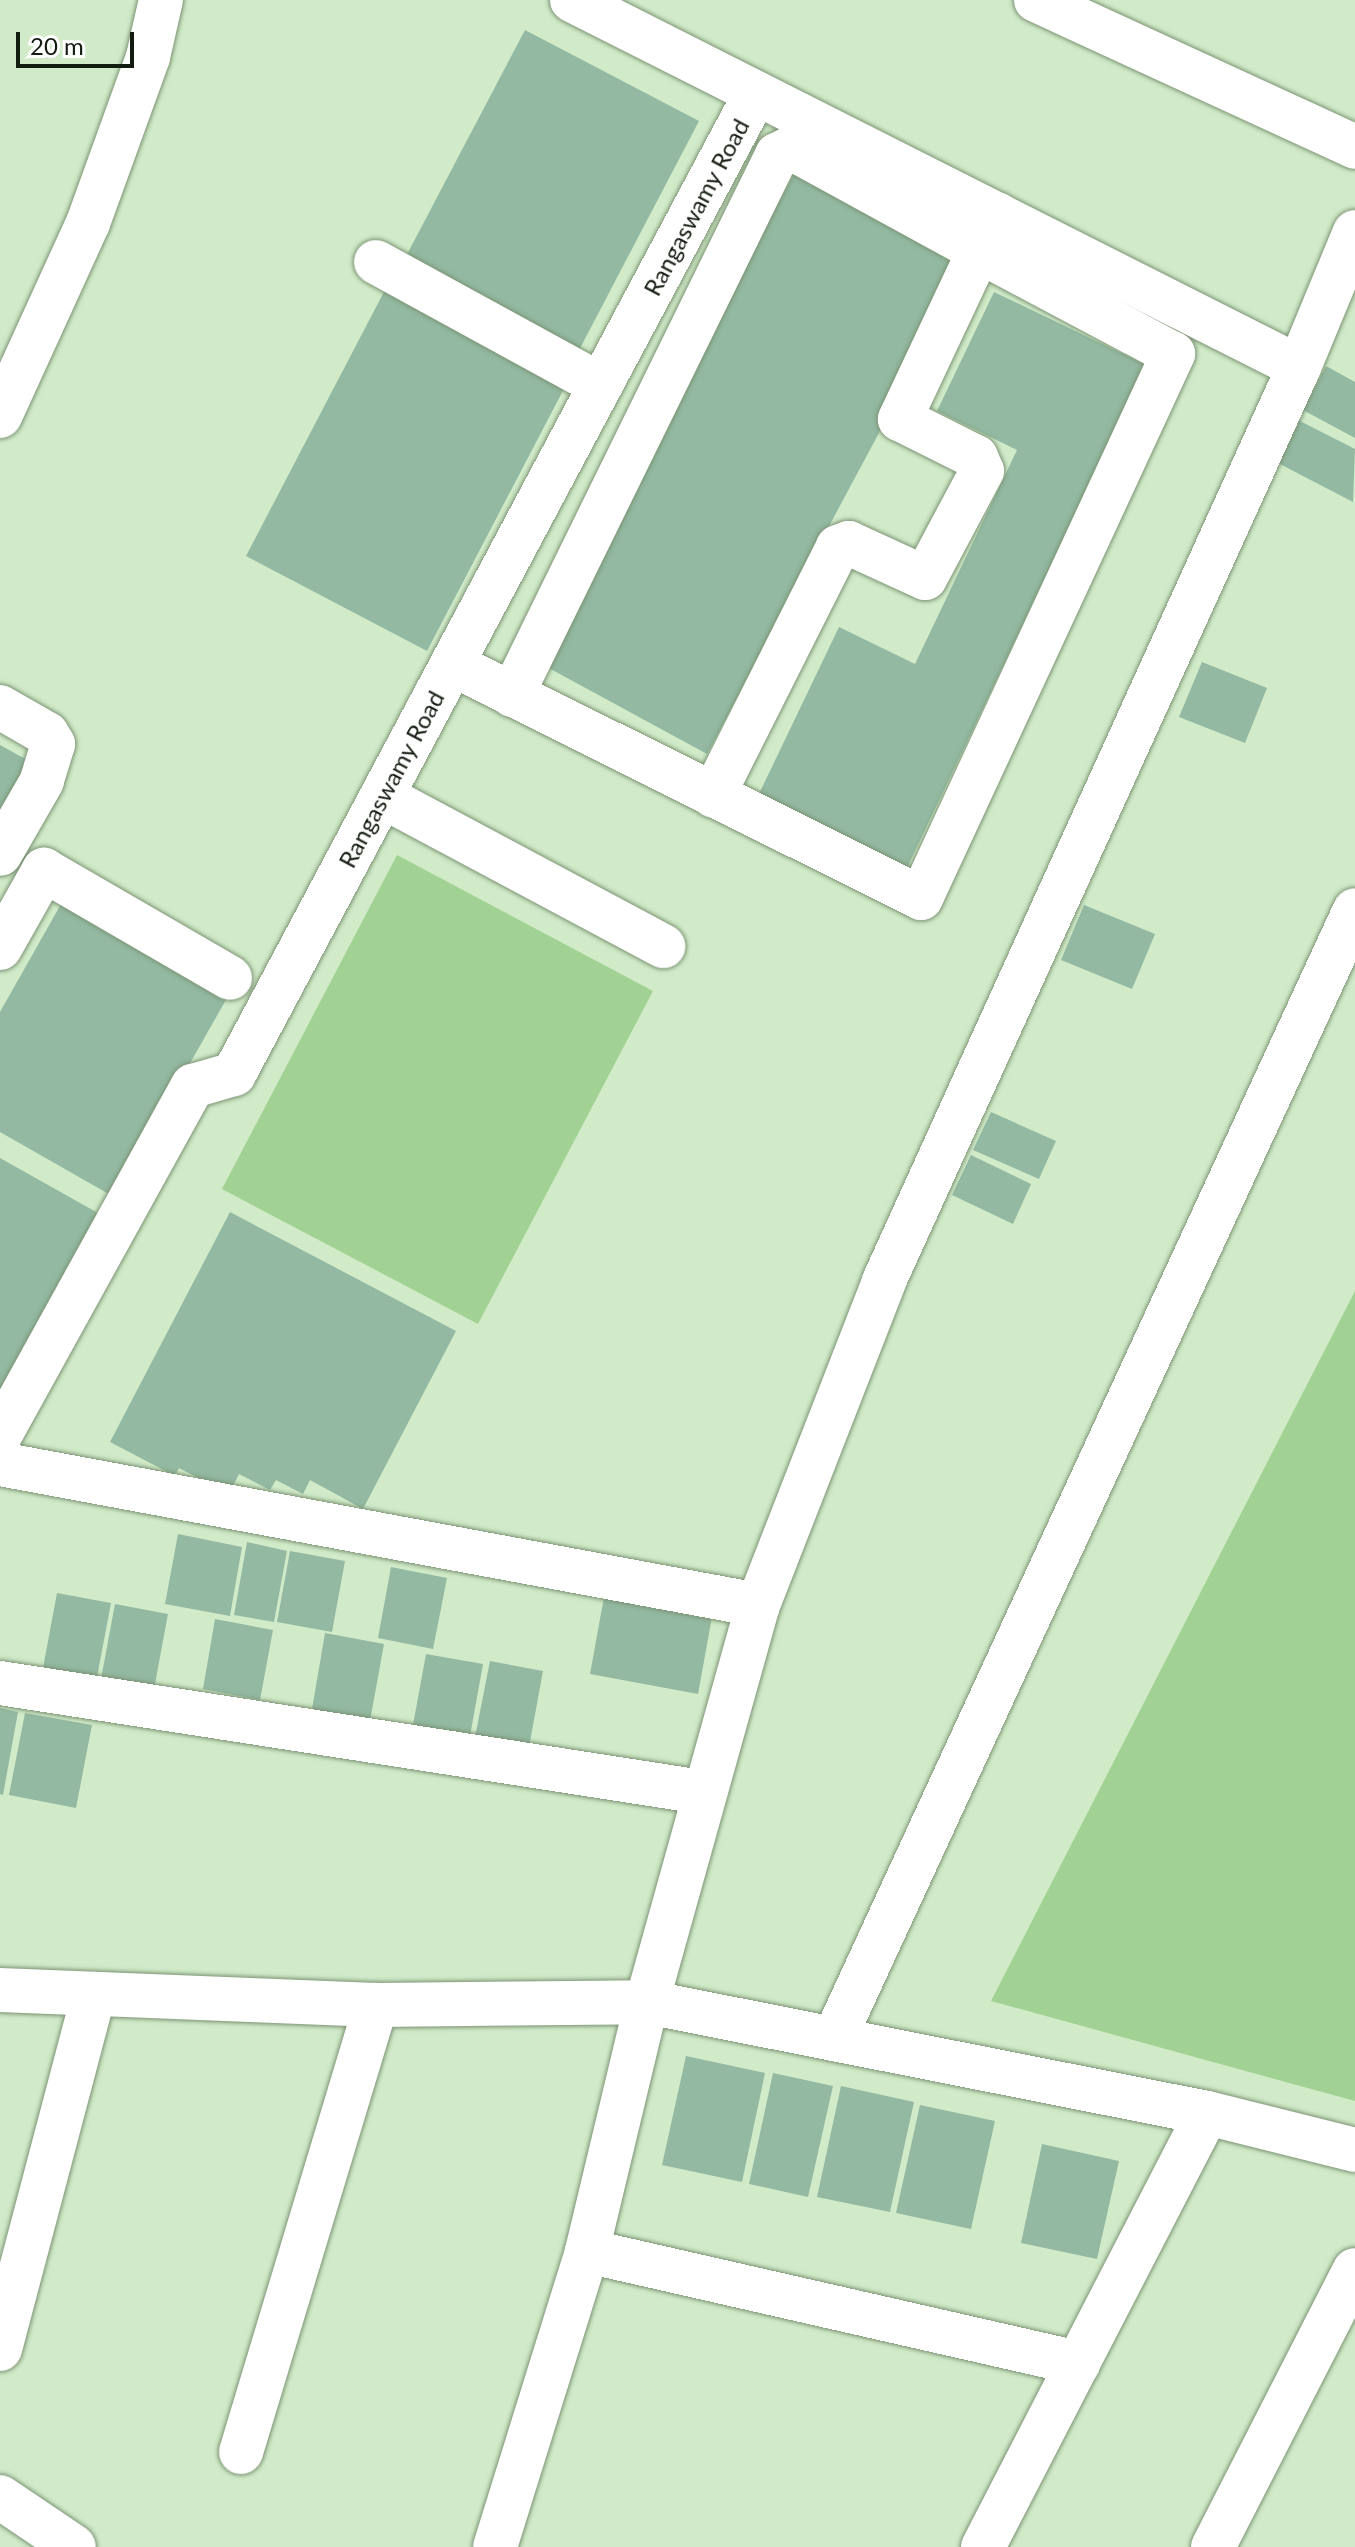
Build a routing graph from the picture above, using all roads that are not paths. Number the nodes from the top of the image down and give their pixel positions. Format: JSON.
{"nodes":[{"id":1,"x":161,"y":0,"type":"edge"},
{"id":2,"x":572,"y":0,"type":"edge"},
{"id":3,"x":1036,"y":0,"type":"edge"},
{"id":4,"x":756,"y":93,"type":"junction"},
{"id":5,"x":1355,"y":147,"type":"edge"},
{"id":6,"x":1355,"y":232,"type":"edge"},
{"id":7,"x":989,"y":233,"type":"junction"},
{"id":8,"x":376,"y":262,"type":"dead end"},
{"id":9,"x":1299,"y":367,"type":"junction"},
{"id":10,"x":601,"y":385,"type":"junction"},
{"id":11,"x":0,"y":416,"type":"edge"},
{"id":12,"x":452,"y":664,"type":"junction"},
{"id":13,"x":512,"y":695,"type":"junction"},
{"id":14,"x":0,"y":707,"type":"edge"},
{"id":15,"x":713,"y":795,"type":"junction"},
{"id":16,"x":382,"y":796,"type":"junction"},
{"id":17,"x":0,"y":854,"type":"edge"},
{"id":18,"x":1355,"y":910,"type":"edge"},
{"id":19,"x":663,"y":946,"type":"dead end"},
{"id":20,"x":0,"y":948,"type":"edge"},
{"id":21,"x":230,"y":978,"type":"dead end"},
{"id":22,"x":0,"y":1435,"type":"edge"},
{"id":23,"x":0,"y":1464,"type":"edge"},
{"id":24,"x":758,"y":1605,"type":"junction"},
{"id":25,"x":0,"y":1683,"type":"edge"},
{"id":26,"x":702,"y":1792,"type":"junction"},
{"id":27,"x":0,"y":1990,"type":"edge"},
{"id":28,"x":94,"y":1994,"type":"junction"},
{"id":29,"x":647,"y":2002,"type":"junction"},
{"id":30,"x":376,"y":2005,"type":"junction"},
{"id":31,"x":834,"y":2039,"type":"junction"},
{"id":32,"x":1207,"y":2113,"type":"junction"},
{"id":33,"x":1355,"y":2150,"type":"edge"},
{"id":34,"x":587,"y":2251,"type":"junction"},
{"id":35,"x":1355,"y":2270,"type":"edge"},
{"id":36,"x":0,"y":2349,"type":"edge"},
{"id":37,"x":1078,"y":2363,"type":"junction"},
{"id":38,"x":241,"y":2452,"type":"dead end"},
{"id":39,"x":0,"y":2497,"type":"edge"},
{"id":40,"x":74,"y":2547,"type":"edge"},
{"id":41,"x":495,"y":2547,"type":"edge"},
{"id":42,"x":983,"y":2547,"type":"edge"},
{"id":43,"x":1213,"y":2547,"type":"edge"}],
"edges":[{"from":1,"to":11,"type":"street"},
{"from":2,"to":4,"type":"street"},
{"from":3,"to":5,"type":"street"},
{"from":4,"to":7,"type":"street"},
{"from":4,"to":10,"type":"street","name":"Rangaswamy Road"},
{"from":6,"to":9,"type":"street"},
{"from":7,"to":9,"type":"street"},
{"from":7,"to":13,"type":"street"},
{"from":7,"to":15,"type":"street"},
{"from":7,"to":15,"type":"street"},
{"from":8,"to":10,"type":"street"},
{"from":9,"to":24,"type":"street"},
{"from":10,"to":12,"type":"street","name":"Rangaswamy Road"},
{"from":12,"to":13,"type":"street"},
{"from":12,"to":16,"type":"street","name":"Rangaswamy Road"},
{"from":13,"to":15,"type":"street"},
{"from":14,"to":17,"type":"street"},
{"from":16,"to":19,"type":"street"},
{"from":16,"to":22,"type":"street","name":"Rangaswamy Road"},
{"from":18,"to":31,"type":"street"},
{"from":20,"to":21,"type":"street"},
{"from":23,"to":24,"type":"street"},
{"from":24,"to":26,"type":"street"},
{"from":25,"to":26,"type":"street"},
{"from":26,"to":29,"type":"street"},
{"from":27,"to":28,"type":"street"},
{"from":28,"to":30,"type":"street"},
{"from":28,"to":36,"type":"street"},
{"from":29,"to":30,"type":"street"},
{"from":29,"to":31,"type":"street"},
{"from":29,"to":34,"type":"street"},
{"from":30,"to":38,"type":"street"},
{"from":31,"to":32,"type":"street"},
{"from":32,"to":33,"type":"street"},
{"from":32,"to":37,"type":"street"},
{"from":34,"to":37,"type":"street"},
{"from":34,"to":41,"type":"street"},
{"from":35,"to":43,"type":"street"},
{"from":37,"to":42,"type":"street"},
{"from":39,"to":40,"type":"street"}]}
